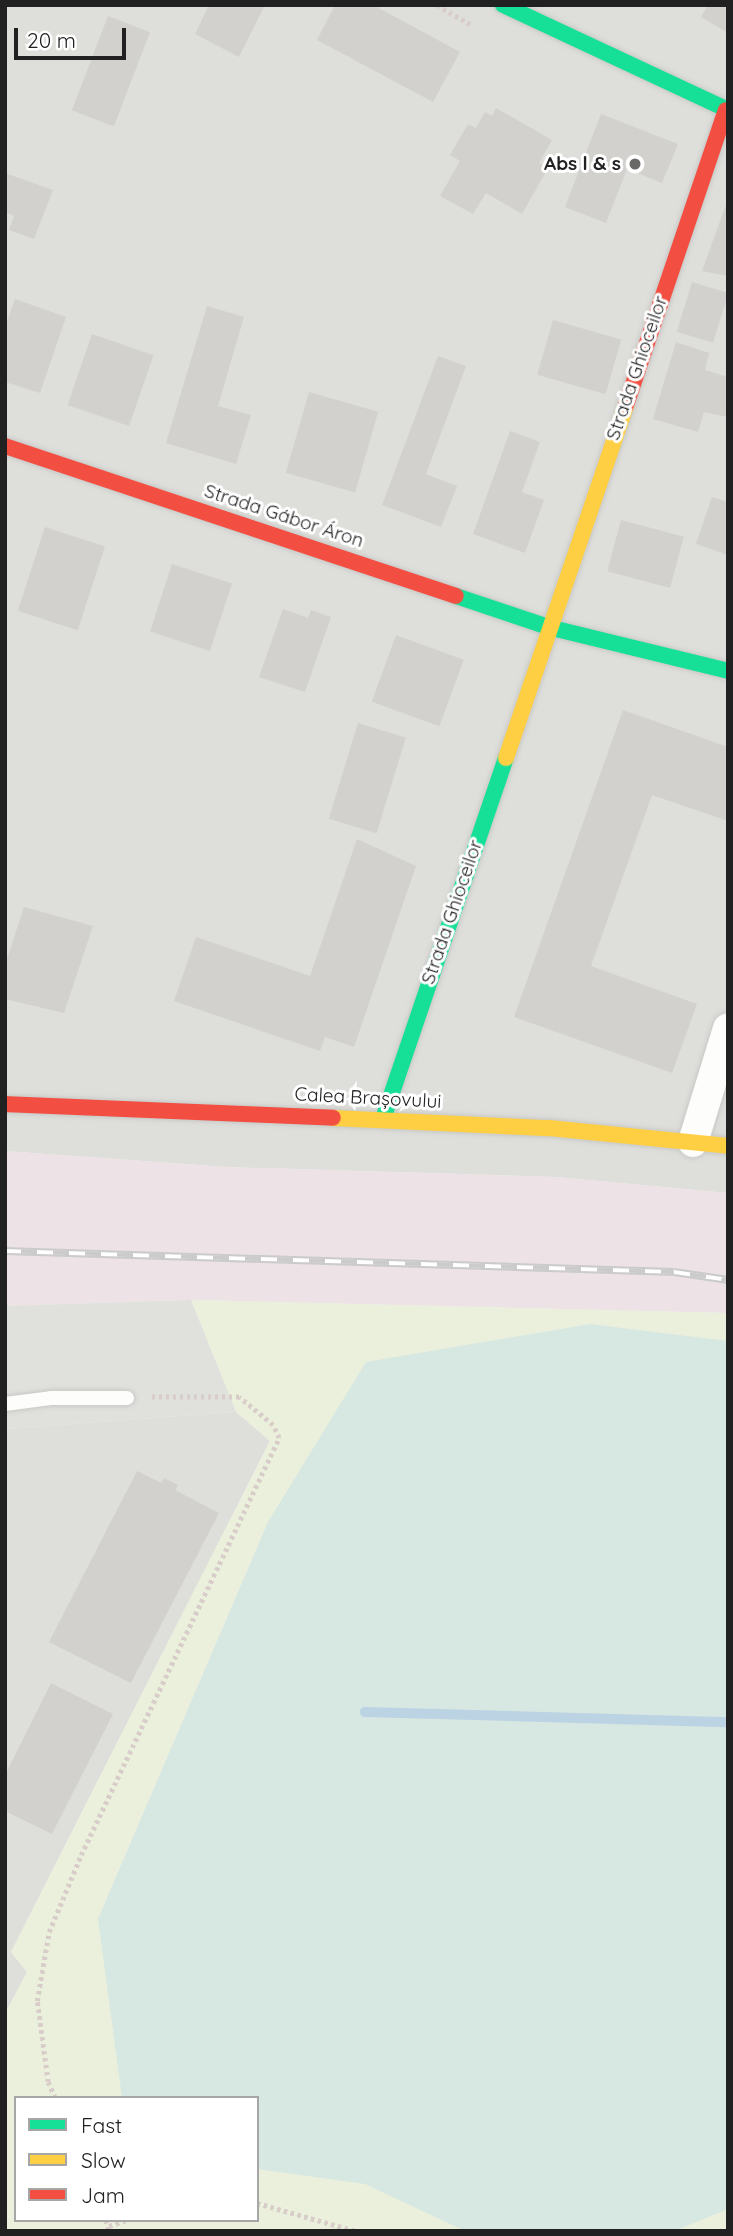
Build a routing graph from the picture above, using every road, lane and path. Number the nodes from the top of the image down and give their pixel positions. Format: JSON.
{"nodes":[{"id":1,"x":437,"y":5,"type":"edge"},
{"id":2,"x":503,"y":5,"type":"edge"},
{"id":3,"x":475,"y":27,"type":"dead end"},
{"id":4,"x":727,"y":110,"type":"edge"},
{"id":5,"x":5,"y":446,"type":"edge"},
{"id":6,"x":548,"y":627,"type":"junction"},
{"id":7,"x":728,"y":671,"type":"edge"},
{"id":8,"x":728,"y":1028,"type":"edge"},
{"id":9,"x":5,"y":1104,"type":"edge"},
{"id":10,"x":383,"y":1119,"type":"junction"},
{"id":11,"x":693,"y":1142,"type":"junction"},
{"id":12,"x":728,"y":1146,"type":"edge"},
{"id":13,"x":127,"y":1398,"type":"joint"},
{"id":14,"x":5,"y":1404,"type":"edge"},
{"id":15,"x":54,"y":2096,"type":"edge"},
{"id":16,"x":259,"y":2204,"type":"edge"},
{"id":17,"x":356,"y":2231,"type":"edge"}],
"edges":[{"from":1,"to":3,"type":"path"},
{"from":2,"to":4,"type":"street"},
{"from":4,"to":6,"type":"street","name":"Strada Ghioceilor"},
{"from":5,"to":6,"type":"street","name":"Strada Gábor Áron"},
{"from":6,"to":7,"type":"street"},
{"from":6,"to":10,"type":"street","name":"Strada Ghioceilor"},
{"from":8,"to":11,"type":"street"},
{"from":9,"to":10,"type":"street","name":"Calea Brașovului"},
{"from":10,"to":11,"type":"street","name":"Calea Brașovului"},
{"from":11,"to":12,"type":"street","name":"Calea Brașovului"},
{"from":13,"to":14,"type":"lane"},
{"from":13,"to":15,"type":"path"},
{"from":16,"to":17,"type":"path"}]}
